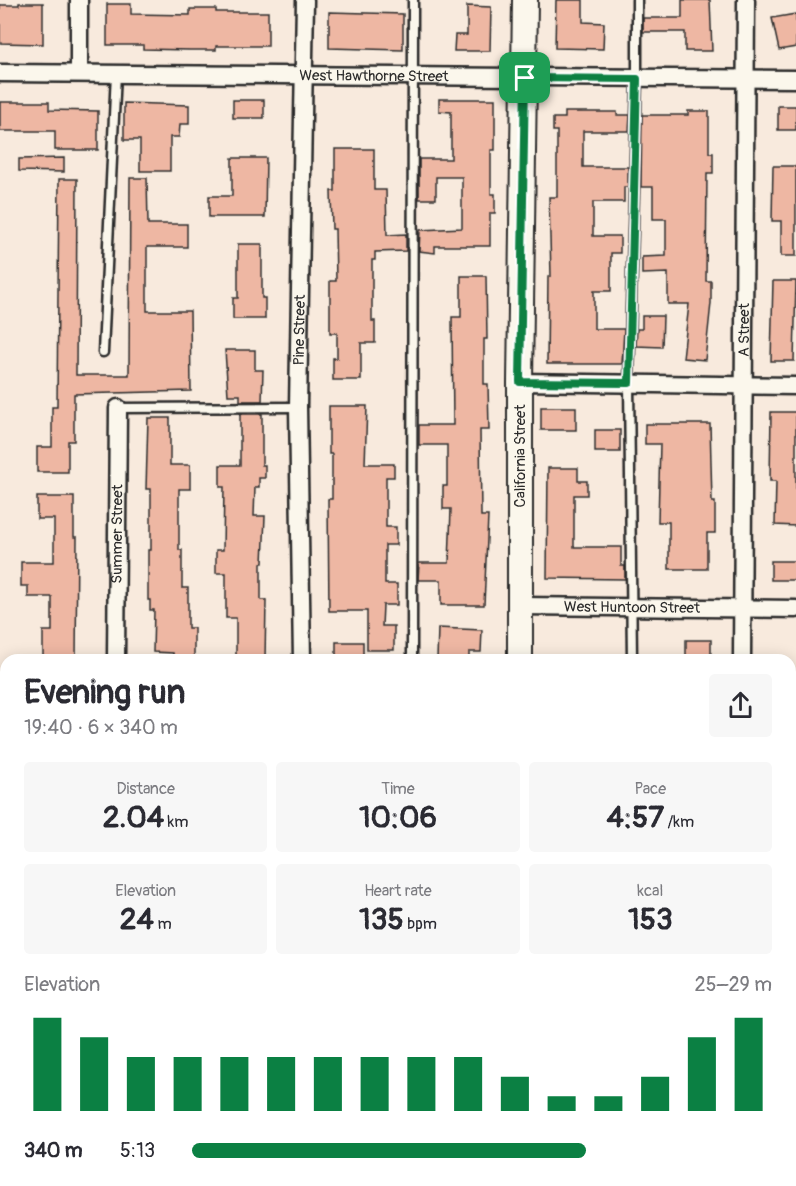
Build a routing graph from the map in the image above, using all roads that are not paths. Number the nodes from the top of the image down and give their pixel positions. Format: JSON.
{"nodes":[{"id":1,"x":79,"y":0,"type":"edge"},
{"id":2,"x":304,"y":0,"type":"edge"},
{"id":3,"x":413,"y":0,"type":"edge"},
{"id":4,"x":525,"y":0,"type":"edge"},
{"id":5,"x":637,"y":0,"type":"edge"},
{"id":6,"x":746,"y":0,"type":"edge"},
{"id":7,"x":0,"y":73,"type":"edge"},
{"id":8,"x":79,"y":73,"type":"junction"},
{"id":9,"x":116,"y":73,"type":"junction"},
{"id":10,"x":303,"y":76,"type":"junction"},
{"id":11,"x":412,"y":77,"type":"junction"},
{"id":12,"x":525,"y":78,"type":"junction"},
{"id":13,"x":637,"y":79,"type":"junction"},
{"id":14,"x":747,"y":79,"type":"junction"},
{"id":15,"x":796,"y":79,"type":"edge"},
{"id":16,"x":103,"y":352,"type":"dead end"},
{"id":17,"x":520,"y":382,"type":"junction"},
{"id":18,"x":629,"y":383,"type":"junction"},
{"id":19,"x":744,"y":385,"type":"junction"},
{"id":20,"x":796,"y":386,"type":"edge"},
{"id":21,"x":298,"y":407,"type":"junction"},
{"id":22,"x":118,"y":408,"type":"joint"},
{"id":23,"x":520,"y":606,"type":"junction"},
{"id":24,"x":633,"y":607,"type":"junction"},
{"id":25,"x":742,"y":608,"type":"junction"},
{"id":26,"x":796,"y":609,"type":"edge"},
{"id":27,"x":116,"y":654,"type":"edge"},
{"id":28,"x":302,"y":654,"type":"edge"},
{"id":29,"x":411,"y":654,"type":"edge"},
{"id":30,"x":520,"y":654,"type":"edge"},
{"id":31,"x":633,"y":654,"type":"edge"},
{"id":32,"x":742,"y":654,"type":"edge"}],
"edges":[{"from":1,"to":8,"type":"street"},
{"from":2,"to":10,"type":"street","name":"Pine Street"},
{"from":3,"to":11,"type":"lane"},
{"from":4,"to":12,"type":"street","name":"California Street"},
{"from":5,"to":13,"type":"lane"},
{"from":6,"to":14,"type":"street","name":"A Street"},
{"from":7,"to":8,"type":"street","name":"West Hawthorne Street"},
{"from":8,"to":9,"type":"street","name":"West Hawthorne Street"},
{"from":9,"to":10,"type":"street","name":"West Hawthorne Street"},
{"from":9,"to":16,"type":"lane"},
{"from":10,"to":11,"type":"street","name":"West Hawthorne Street"},
{"from":10,"to":21,"type":"street","name":"Pine Street"},
{"from":11,"to":12,"type":"street","name":"West Hawthorne Street"},
{"from":11,"to":29,"type":"lane"},
{"from":12,"to":13,"type":"street","name":"West Hawthorne Street"},
{"from":12,"to":17,"type":"street","name":"California Street"},
{"from":13,"to":14,"type":"street","name":"West Hawthorne Street"},
{"from":13,"to":18,"type":"lane"},
{"from":14,"to":15,"type":"street","name":"West Hawthorne Street"},
{"from":14,"to":19,"type":"street","name":"A Street"},
{"from":17,"to":18,"type":"street"},
{"from":17,"to":23,"type":"street","name":"California Street"},
{"from":18,"to":19,"type":"street"},
{"from":18,"to":24,"type":"lane"},
{"from":19,"to":20,"type":"street"},
{"from":19,"to":25,"type":"street","name":"A Street"},
{"from":21,"to":22,"type":"lane"},
{"from":21,"to":28,"type":"street","name":"Pine Street"},
{"from":22,"to":27,"type":"street","name":"Summer Street"},
{"from":23,"to":24,"type":"street","name":"West Huntoon Street"},
{"from":23,"to":30,"type":"street","name":"California Street"},
{"from":24,"to":25,"type":"street","name":"West Huntoon Street"},
{"from":24,"to":31,"type":"lane"},
{"from":25,"to":26,"type":"street","name":"West Huntoon Street"},
{"from":25,"to":32,"type":"street","name":"A Street"}]}
